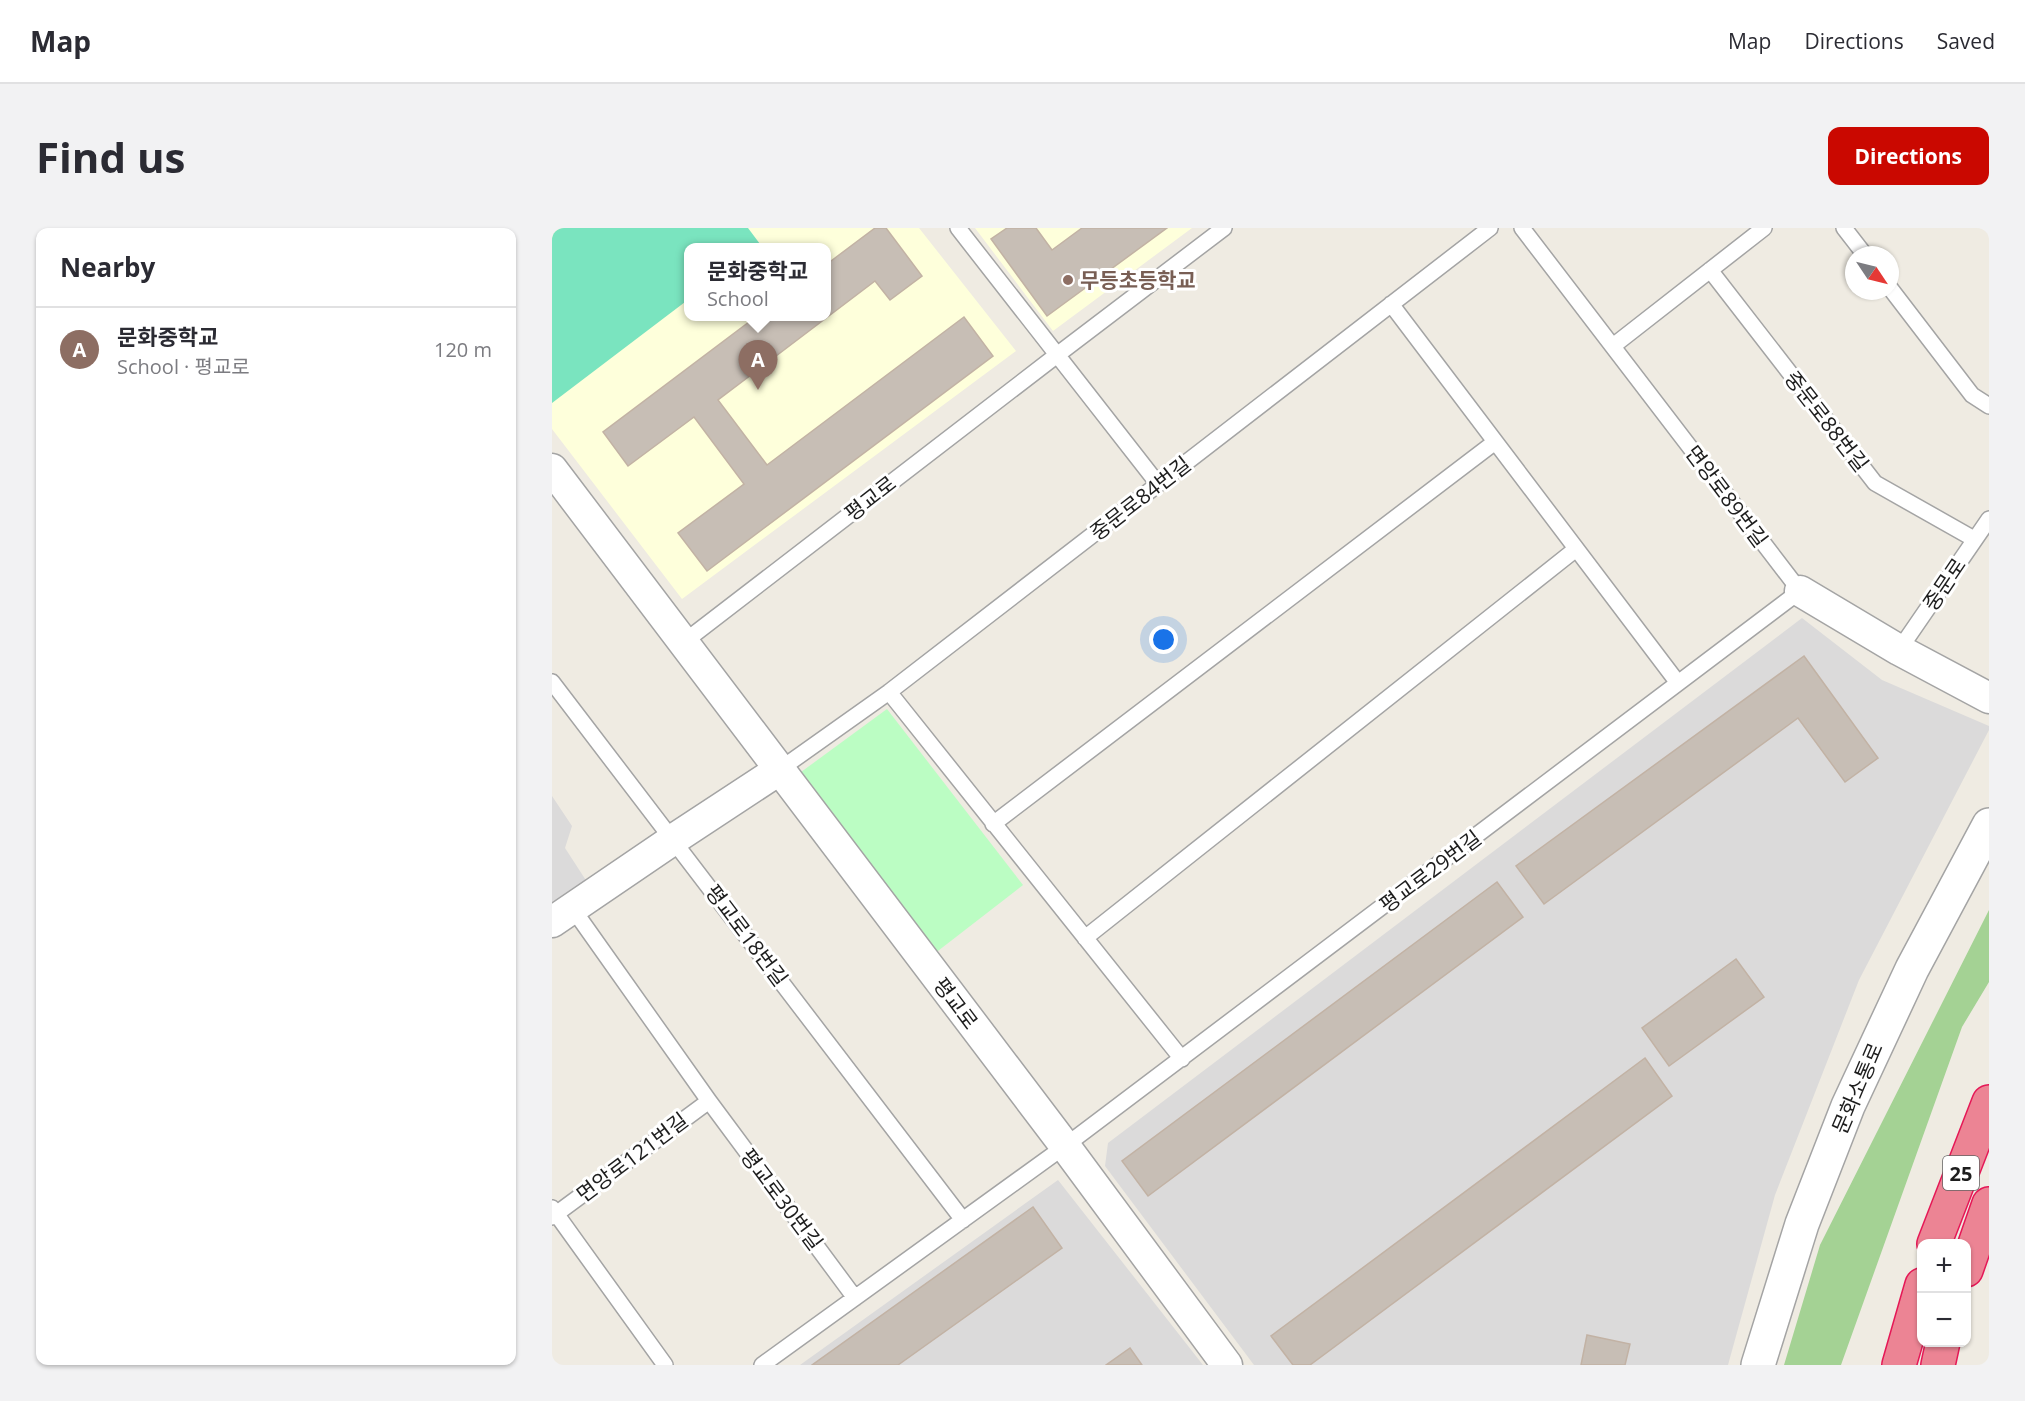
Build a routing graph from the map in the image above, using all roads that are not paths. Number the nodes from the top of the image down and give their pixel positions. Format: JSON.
{"nodes":[{"id":1,"x":958,"y":228,"type":"edge"},
{"id":2,"x":1224,"y":228,"type":"edge"},
{"id":3,"x":1490,"y":228,"type":"edge"},
{"id":4,"x":1522,"y":228,"type":"edge"},
{"id":5,"x":1764,"y":228,"type":"edge"},
{"id":6,"x":1844,"y":228,"type":"edge"},
{"id":7,"x":1857,"y":246,"type":"edge"},
{"id":8,"x":1710,"y":270,"type":"junction"},
{"id":9,"x":1899,"y":300,"type":"edge"},
{"id":10,"x":1390,"y":304,"type":"junction"},
{"id":11,"x":1613,"y":346,"type":"junction"},
{"id":12,"x":1056,"y":355,"type":"junction"},
{"id":13,"x":1989,"y":406,"type":"edge"},
{"id":14,"x":1495,"y":442,"type":"junction"},
{"id":15,"x":552,"y":469,"type":"edge"},
{"id":16,"x":1158,"y":484,"type":"junction"},
{"id":17,"x":1989,"y":519,"type":"edge"},
{"id":18,"x":1974,"y":539,"type":"junction"},
{"id":19,"x":1576,"y":549,"type":"junction"},
{"id":20,"x":1800,"y":591,"type":"junction"},
{"id":21,"x":684,"y":642,"type":"junction"},
{"id":22,"x":1899,"y":650,"type":"junction"},
{"id":23,"x":552,"y":682,"type":"edge"},
{"id":24,"x":1678,"y":683,"type":"junction"},
{"id":25,"x":889,"y":692,"type":"junction"},
{"id":26,"x":1989,"y":698,"type":"edge"},
{"id":27,"x":779,"y":770,"type":"junction"},
{"id":28,"x":993,"y":824,"type":"junction"},
{"id":29,"x":1989,"y":825,"type":"edge"},
{"id":30,"x":674,"y":838,"type":"junction"},
{"id":31,"x":562,"y":916,"type":"edge"},
{"id":32,"x":1085,"y":939,"type":"junction"},
{"id":33,"x":1182,"y":1059,"type":"junction"},
{"id":34,"x":709,"y":1101,"type":"junction"},
{"id":35,"x":1989,"y":1102,"type":"edge"},
{"id":36,"x":1065,"y":1146,"type":"junction"},
{"id":37,"x":1989,"y":1204,"type":"edge"},
{"id":38,"x":553,"y":1213,"type":"edge"},
{"id":39,"x":963,"y":1220,"type":"junction"},
{"id":40,"x":1936,"y":1239,"type":"edge"},
{"id":41,"x":1971,"y":1256,"type":"edge"},
{"id":42,"x":1920,"y":1293,"type":"edge"},
{"id":43,"x":855,"y":1298,"type":"junction"},
{"id":44,"x":1942,"y":1347,"type":"edge"},
{"id":45,"x":665,"y":1365,"type":"edge"},
{"id":46,"x":762,"y":1365,"type":"edge"},
{"id":47,"x":1227,"y":1365,"type":"edge"},
{"id":48,"x":1758,"y":1365,"type":"edge"},
{"id":49,"x":1899,"y":1365,"type":"edge"},
{"id":50,"x":1938,"y":1365,"type":"edge"}],
"edges":[{"from":1,"to":12,"type":"lane"},
{"from":2,"to":12,"type":"lane"},
{"from":3,"to":10,"type":"lane","name":"중문로84번길"},
{"from":4,"to":11,"type":"lane","name":"면앙로89번길"},
{"from":5,"to":8,"type":"lane"},
{"from":6,"to":7,"type":"lane"},
{"from":8,"to":11,"type":"lane"},
{"from":8,"to":18,"type":"lane","name":"중문로88번길"},
{"from":9,"to":13,"type":"lane"},
{"from":10,"to":14,"type":"lane"},
{"from":10,"to":16,"type":"lane","name":"중문로84번길"},
{"from":11,"to":20,"type":"lane","name":"면앙로89번길"},
{"from":12,"to":16,"type":"lane"},
{"from":12,"to":21,"type":"lane","name":"평교로"},
{"from":14,"to":19,"type":"lane"},
{"from":14,"to":28,"type":"lane"},
{"from":15,"to":21,"type":"street","name":"평교로"},
{"from":16,"to":25,"type":"lane","name":"중문로84번길"},
{"from":17,"to":18,"type":"lane","name":"중문로"},
{"from":18,"to":22,"type":"lane","name":"중문로"},
{"from":19,"to":24,"type":"lane"},
{"from":19,"to":32,"type":"lane"},
{"from":20,"to":22,"type":"street","name":"면앙로89번길"},
{"from":20,"to":24,"type":"lane","name":"평교로29번길"},
{"from":21,"to":27,"type":"street","name":"평교로"},
{"from":22,"to":26,"type":"street","name":"면앙로89번길"},
{"from":23,"to":30,"type":"lane","name":"평교로18번길"},
{"from":24,"to":33,"type":"lane","name":"평교로29번길"},
{"from":25,"to":27,"type":"lane","name":"중문로84번길"},
{"from":25,"to":28,"type":"lane"},
{"from":27,"to":30,"type":"street"},
{"from":27,"to":36,"type":"street","name":"평교로"},
{"from":28,"to":32,"type":"lane"},
{"from":29,"to":48,"type":"street","name":"문화소통로"},
{"from":30,"to":31,"type":"street"},
{"from":30,"to":39,"type":"lane","name":"평교로18번길"},
{"from":31,"to":34,"type":"lane"},
{"from":32,"to":33,"type":"lane"},
{"from":33,"to":36,"type":"lane","name":"평교로29번길"},
{"from":34,"to":38,"type":"lane","name":"면앙로121번길"},
{"from":34,"to":43,"type":"lane","name":"평교로30번길"},
{"from":35,"to":40,"type":"highway","number":"25"},
{"from":36,"to":39,"type":"lane"},
{"from":36,"to":47,"type":"street","name":"평교로"},
{"from":37,"to":41,"type":"highway","number":"25"},
{"from":38,"to":45,"type":"lane","name":"면앙로121번길"},
{"from":39,"to":43,"type":"lane"},
{"from":42,"to":49,"type":"highway"},
{"from":43,"to":46,"type":"lane"},
{"from":44,"to":50,"type":"highway"}]}
